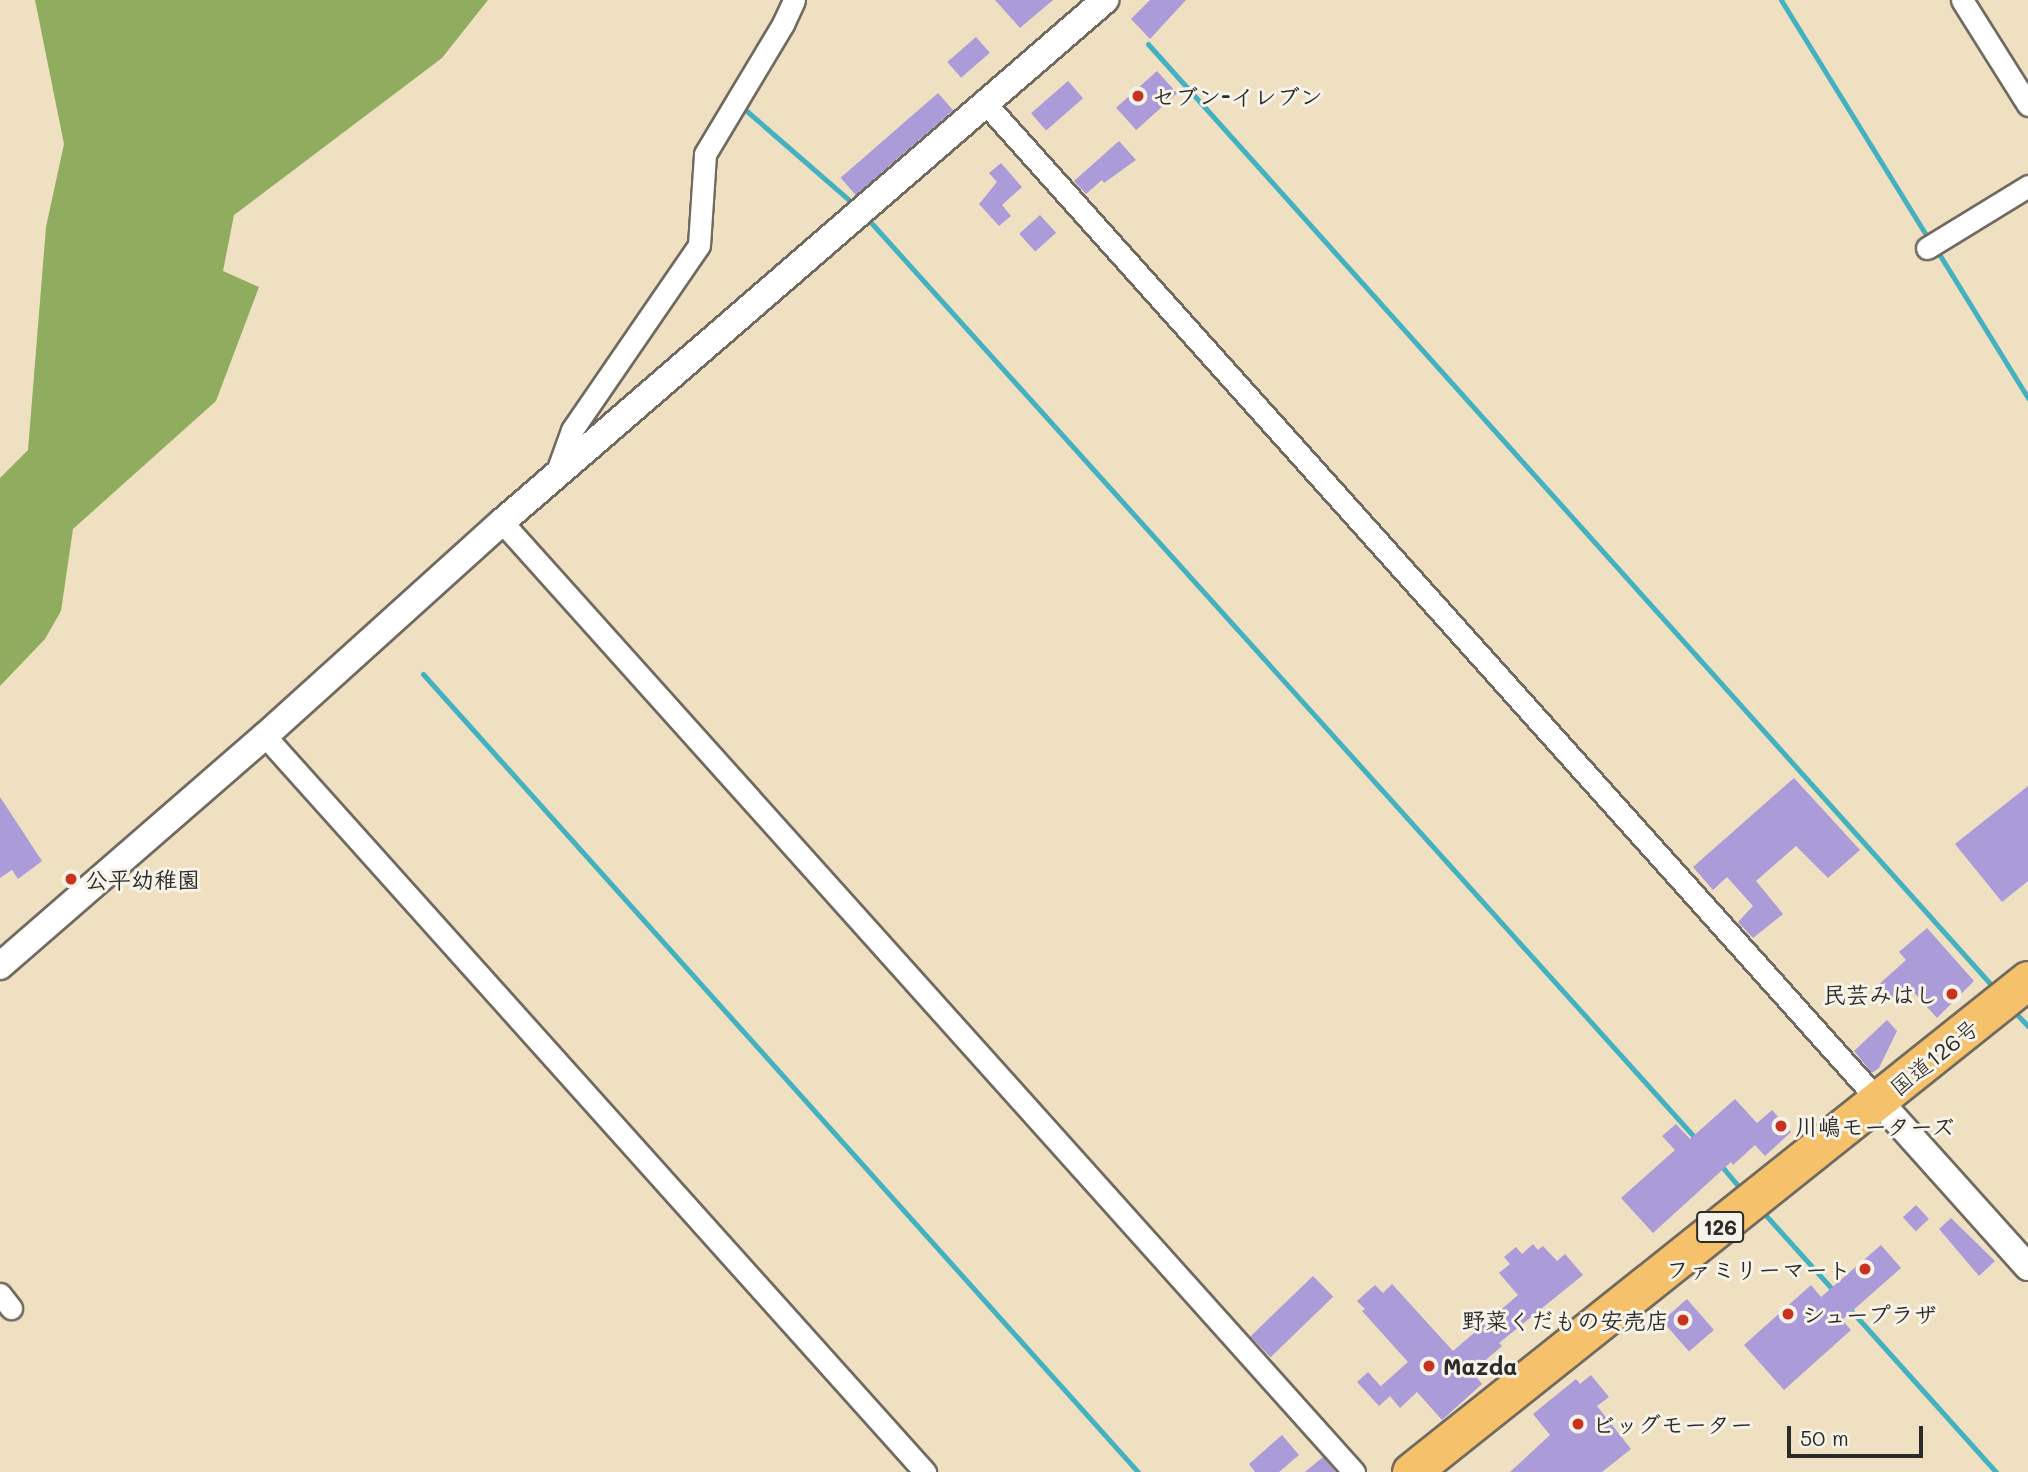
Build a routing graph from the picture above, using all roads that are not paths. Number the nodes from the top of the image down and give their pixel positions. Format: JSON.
{"nodes":[{"id":1,"x":794,"y":0,"type":"edge"},
{"id":2,"x":1962,"y":0,"type":"edge"},
{"id":3,"x":1101,"y":1,"type":"edge"},
{"id":4,"x":986,"y":104,"type":"junction"},
{"id":5,"x":2028,"y":105,"type":"edge"},
{"id":6,"x":2028,"y":186,"type":"edge"},
{"id":7,"x":1927,"y":247,"type":"dead end"},
{"id":8,"x":555,"y":477,"type":"junction"},
{"id":9,"x":502,"y":522,"type":"junction"},
{"id":10,"x":265,"y":736,"type":"junction"},
{"id":11,"x":0,"y":966,"type":"edge"},
{"id":12,"x":2028,"y":980,"type":"edge"},
{"id":13,"x":1879,"y":1101,"type":"junction"},
{"id":14,"x":2028,"y":1267,"type":"edge"},
{"id":15,"x":925,"y":1472,"type":"edge"},
{"id":16,"x":1354,"y":1472,"type":"edge"},
{"id":17,"x":1411,"y":1472,"type":"edge"}],
"edges":[{"from":1,"to":8,"type":"street"},
{"from":2,"to":5,"type":"street"},
{"from":3,"to":4,"type":"street"},
{"from":4,"to":8,"type":"street"},
{"from":4,"to":13,"type":"street"},
{"from":6,"to":7,"type":"street"},
{"from":8,"to":9,"type":"street"},
{"from":9,"to":10,"type":"street"},
{"from":9,"to":16,"type":"street"},
{"from":10,"to":11,"type":"street"},
{"from":10,"to":15,"type":"street"},
{"from":12,"to":13,"type":"highway","name":"国道126号","number":"126"},
{"from":13,"to":14,"type":"street"},
{"from":13,"to":17,"type":"highway","name":"国道126号","number":"126"}]}
